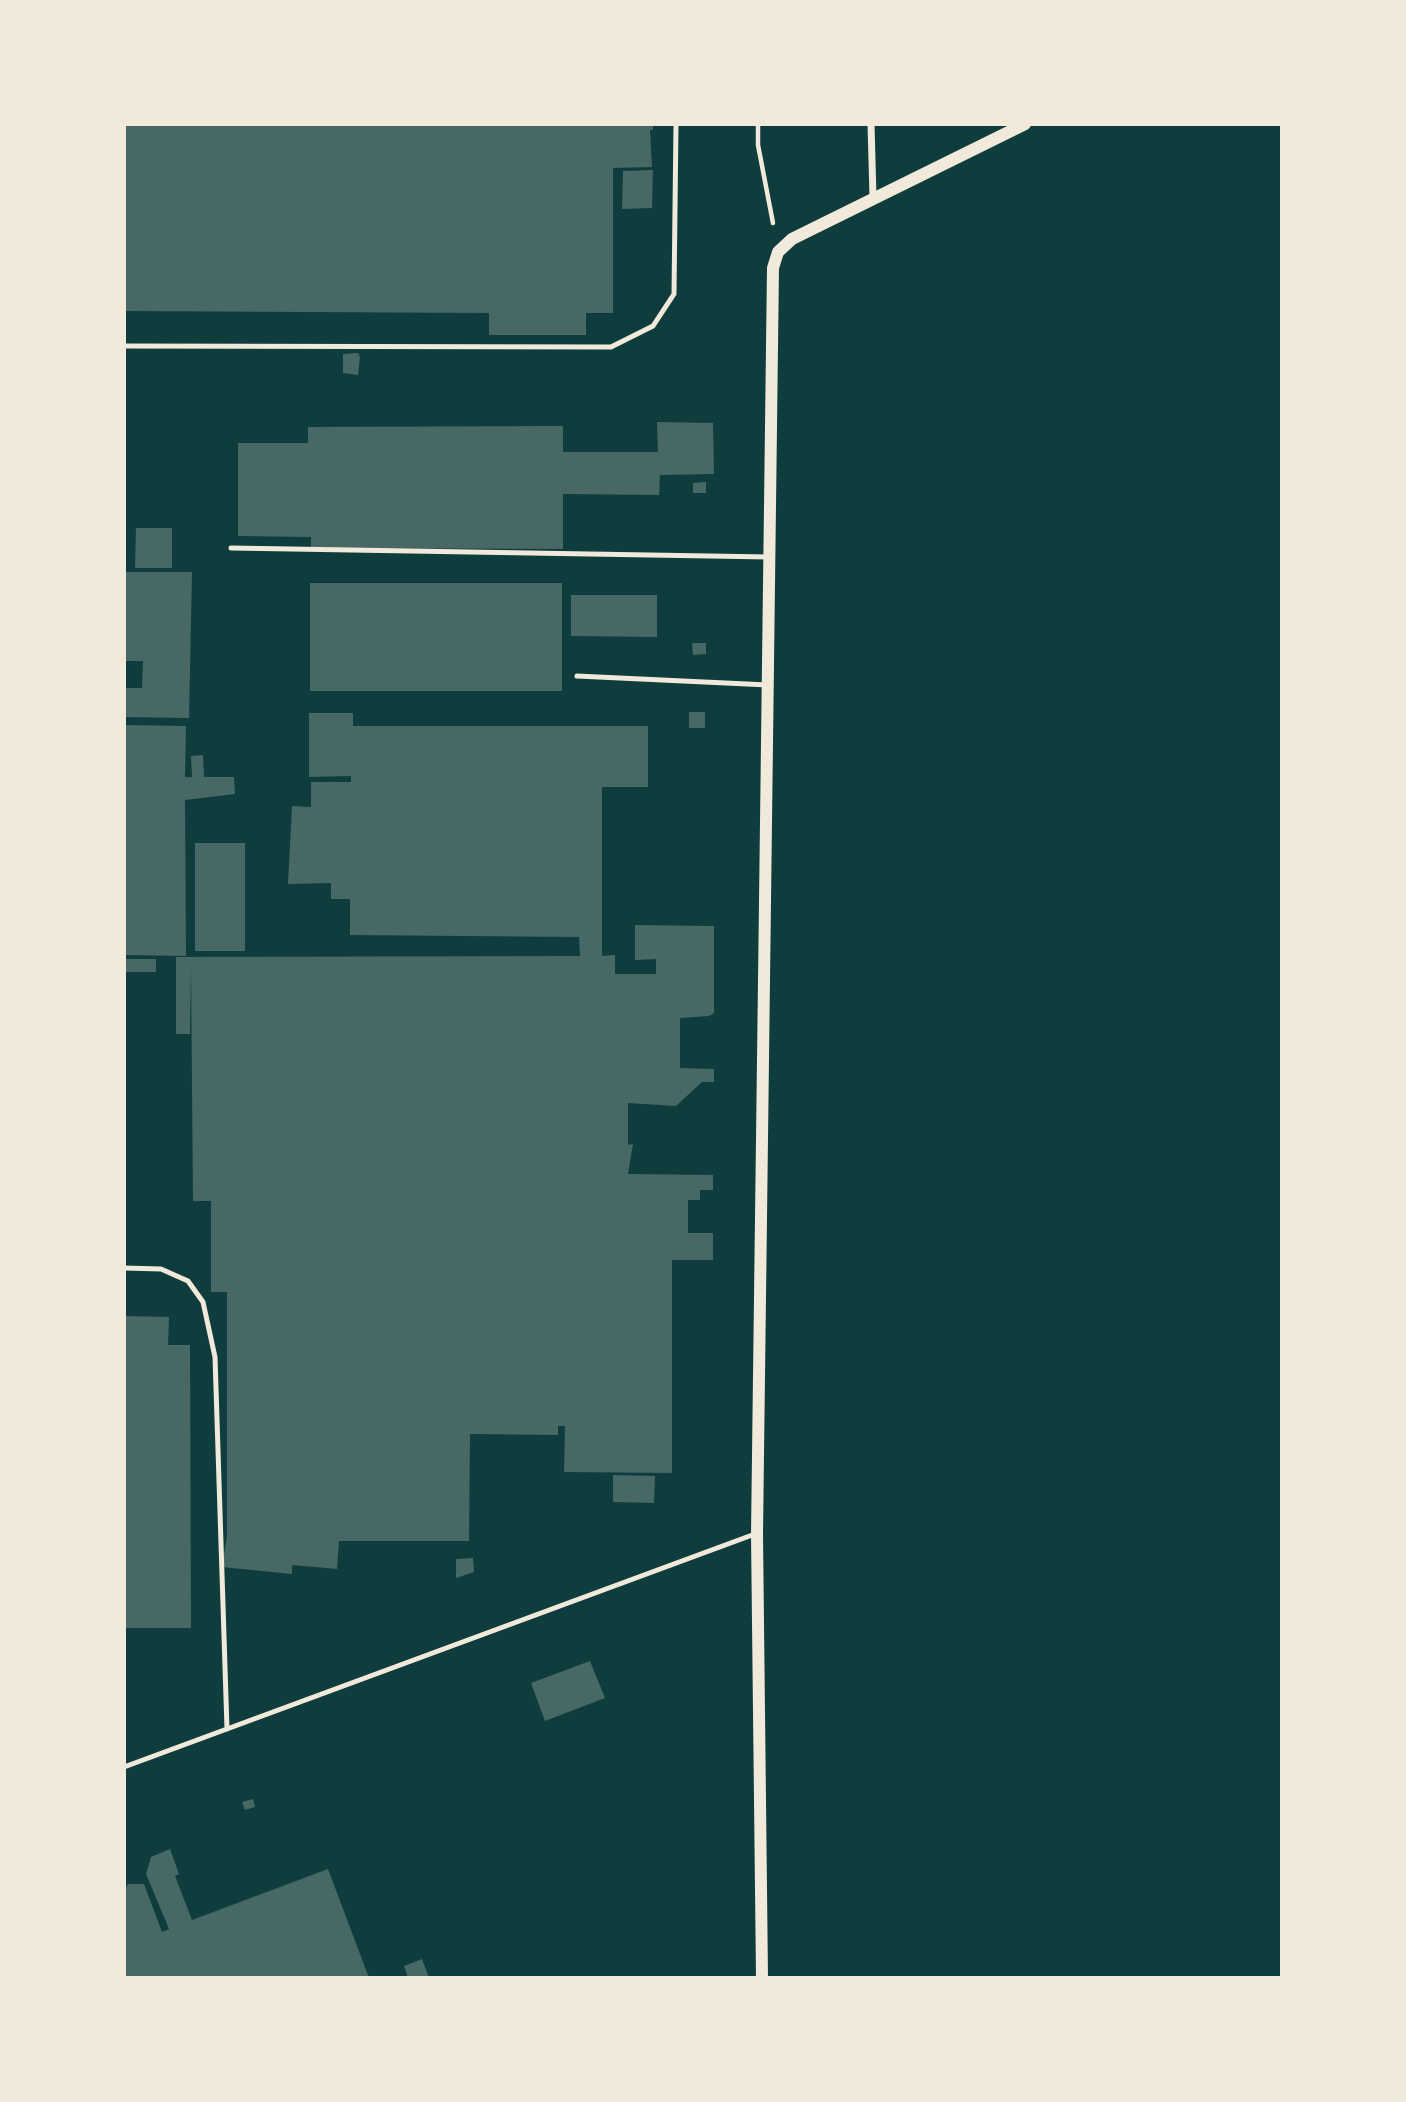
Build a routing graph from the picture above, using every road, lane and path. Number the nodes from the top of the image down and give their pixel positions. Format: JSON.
{"nodes":[{"id":1,"x":676,"y":124,"type":"edge"},
{"id":2,"x":758,"y":124,"type":"edge"},
{"id":3,"x":871,"y":124,"type":"edge"},
{"id":4,"x":1025,"y":124,"type":"edge"},
{"id":5,"x":873,"y":197,"type":"junction"},
{"id":6,"x":778,"y":252,"type":"junction"},
{"id":7,"x":124,"y":346,"type":"edge"},
{"id":8,"x":231,"y":548,"type":"dead end"},
{"id":9,"x":769,"y":557,"type":"junction"},
{"id":10,"x":577,"y":676,"type":"dead end"},
{"id":11,"x":768,"y":685,"type":"junction"},
{"id":12,"x":124,"y":1268,"type":"edge"},
{"id":13,"x":757,"y":1534,"type":"junction"},
{"id":14,"x":226,"y":1729,"type":"junction"},
{"id":15,"x":124,"y":1767,"type":"edge"},
{"id":16,"x":762,"y":1978,"type":"edge"}],
"edges":[{"from":1,"to":7,"type":"lane"},
{"from":2,"to":6,"type":"path"},
{"from":3,"to":5,"type":"street"},
{"from":4,"to":5,"type":"street"},
{"from":5,"to":6,"type":"street"},
{"from":6,"to":9,"type":"street"},
{"from":8,"to":9,"type":"lane"},
{"from":9,"to":11,"type":"street"},
{"from":10,"to":11,"type":"lane"},
{"from":11,"to":13,"type":"street"},
{"from":12,"to":14,"type":"lane"},
{"from":13,"to":14,"type":"lane"},
{"from":13,"to":16,"type":"street"},
{"from":14,"to":15,"type":"lane"}]}
